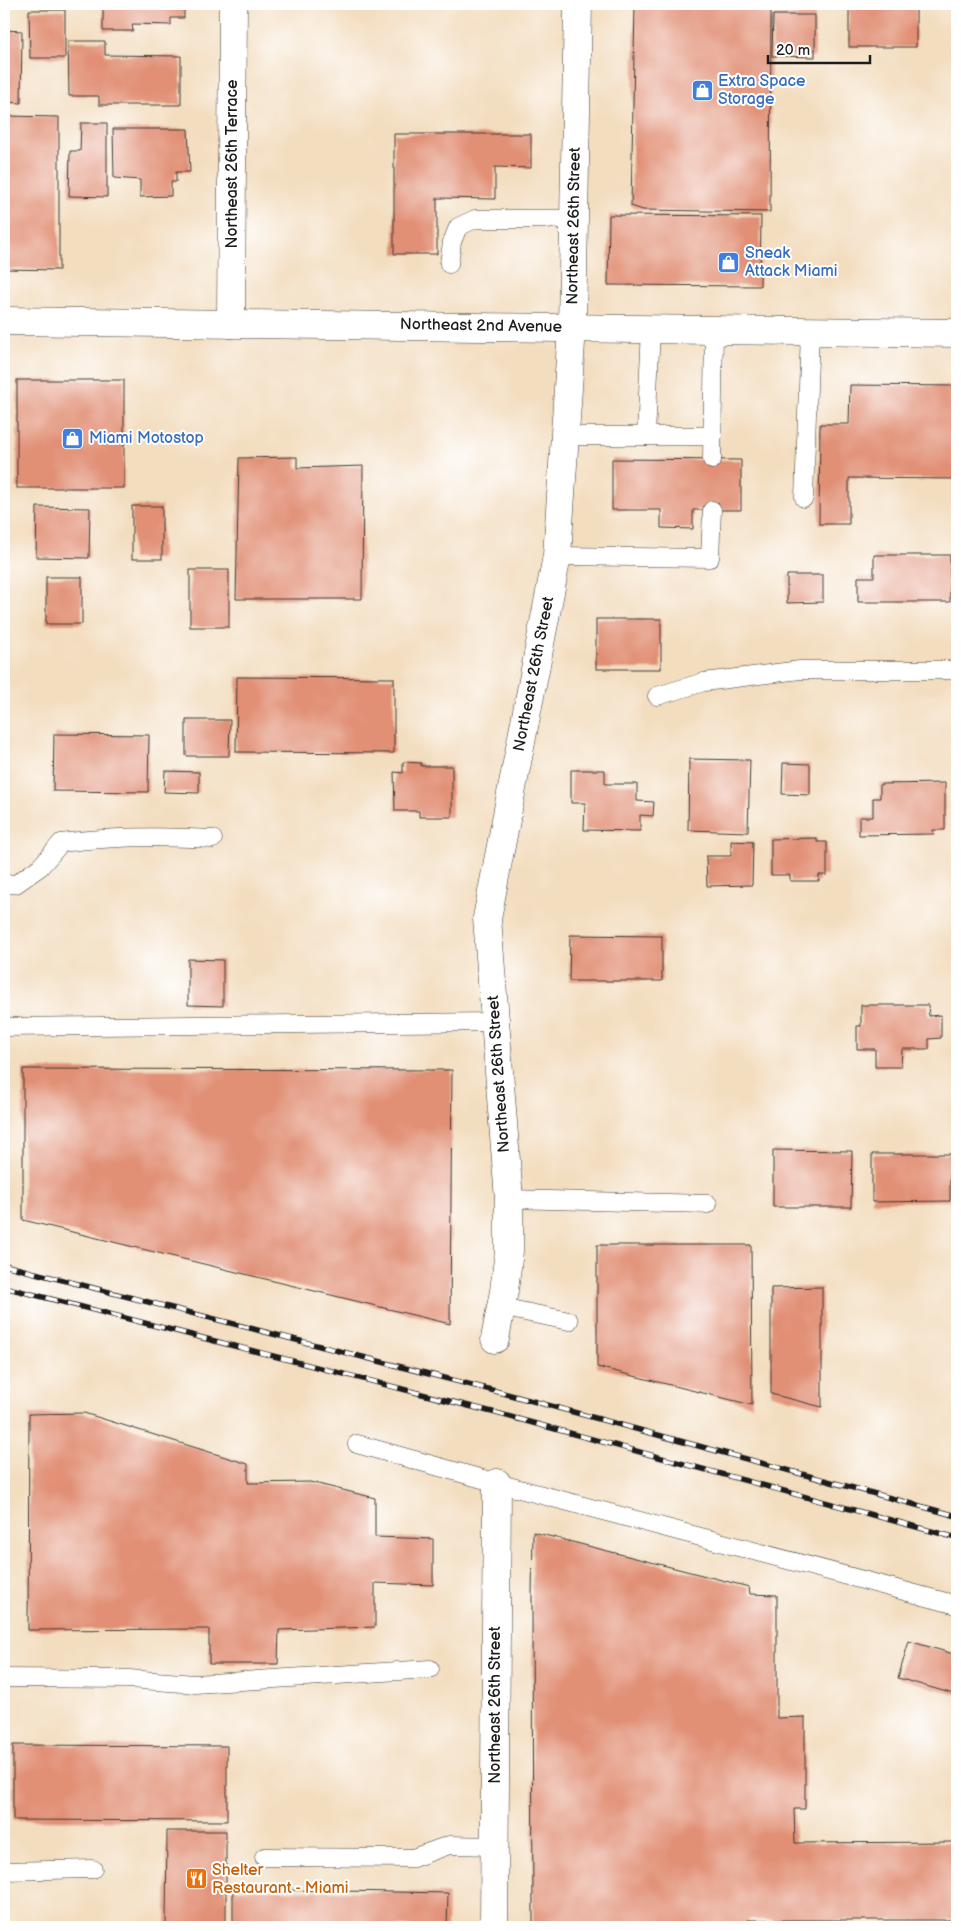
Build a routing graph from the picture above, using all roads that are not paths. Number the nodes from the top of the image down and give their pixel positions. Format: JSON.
{"nodes":[{"id":1,"x":233,"y":4,"type":"edge"},
{"id":2,"x":578,"y":4,"type":"edge"},
{"id":3,"x":574,"y":219,"type":"junction"},
{"id":4,"x":449,"y":264,"type":"dead end"},
{"id":5,"x":4,"y":321,"type":"edge"},
{"id":6,"x":231,"y":324,"type":"junction"},
{"id":7,"x":572,"y":327,"type":"junction"},
{"id":8,"x":651,"y":328,"type":"junction"},
{"id":9,"x":714,"y":329,"type":"junction"},
{"id":10,"x":810,"y":331,"type":"junction"},
{"id":11,"x":957,"y":333,"type":"edge"},
{"id":12,"x":566,"y":436,"type":"junction"},
{"id":13,"x":646,"y":436,"type":"junction"},
{"id":14,"x":713,"y":436,"type":"junction"},
{"id":15,"x":712,"y":460,"type":"dead end"},
{"id":16,"x":804,"y":498,"type":"dead end"},
{"id":17,"x":712,"y":510,"type":"dead end"},
{"id":18,"x":557,"y":556,"type":"junction"},
{"id":19,"x":957,"y":670,"type":"edge"},
{"id":20,"x":657,"y":696,"type":"dead end"},
{"id":21,"x":213,"y":839,"type":"dead end"},
{"id":22,"x":4,"y":884,"type":"edge"},
{"id":23,"x":495,"y":1022,"type":"junction"},
{"id":24,"x":4,"y":1027,"type":"edge"},
{"id":25,"x":509,"y":1199,"type":"junction"},
{"id":26,"x":708,"y":1204,"type":"dead end"},
{"id":27,"x":501,"y":1308,"type":"junction"},
{"id":28,"x":569,"y":1320,"type":"dead end"},
{"id":29,"x":495,"y":1340,"type":"dead end"},
{"id":30,"x":357,"y":1444,"type":"dead end"},
{"id":31,"x":497,"y":1483,"type":"junction"},
{"id":32,"x":957,"y":1605,"type":"edge"},
{"id":33,"x":430,"y":1669,"type":"dead end"},
{"id":34,"x":4,"y":1678,"type":"edge"},
{"id":35,"x":495,"y":1846,"type":"junction"},
{"id":36,"x":264,"y":1857,"type":"dead end"},
{"id":37,"x":93,"y":1869,"type":"dead end"},
{"id":38,"x":4,"y":1871,"type":"edge"},
{"id":39,"x":494,"y":1927,"type":"edge"}],
"edges":[{"from":1,"to":6,"type":"street","name":"Northeast 26th Terrace"},
{"from":2,"to":3,"type":"street","name":"Northeast 26th Street"},
{"from":3,"to":4,"type":"lane"},
{"from":3,"to":7,"type":"street","name":"Northeast 26th Street"},
{"from":5,"to":6,"type":"street","name":"Northeast 2nd Avenue"},
{"from":6,"to":7,"type":"street","name":"Northeast 2nd Avenue"},
{"from":7,"to":8,"type":"street","name":"Northeast 2nd Avenue"},
{"from":7,"to":12,"type":"street","name":"Northeast 26th Street"},
{"from":8,"to":9,"type":"street","name":"Northeast 2nd Avenue"},
{"from":8,"to":13,"type":"lane"},
{"from":9,"to":10,"type":"street","name":"Northeast 2nd Avenue"},
{"from":9,"to":14,"type":"lane"},
{"from":10,"to":11,"type":"street","name":"Northeast 2nd Avenue"},
{"from":10,"to":16,"type":"lane"},
{"from":12,"to":13,"type":"lane"},
{"from":12,"to":18,"type":"street","name":"Northeast 26th Street"},
{"from":13,"to":14,"type":"lane"},
{"from":14,"to":15,"type":"lane"},
{"from":17,"to":18,"type":"lane"},
{"from":18,"to":23,"type":"street","name":"Northeast 26th Street"},
{"from":19,"to":20,"type":"lane"},
{"from":21,"to":22,"type":"lane"},
{"from":23,"to":24,"type":"lane"},
{"from":23,"to":25,"type":"street","name":"Northeast 26th Street"},
{"from":25,"to":26,"type":"lane"},
{"from":25,"to":27,"type":"street","name":"Northeast 26th Street"},
{"from":27,"to":28,"type":"lane"},
{"from":27,"to":29,"type":"street","name":"Northeast 26th Street"},
{"from":30,"to":31,"type":"lane"},
{"from":31,"to":32,"type":"lane"},
{"from":31,"to":35,"type":"street","name":"Northeast 26th Street"},
{"from":33,"to":34,"type":"lane"},
{"from":35,"to":36,"type":"lane"},
{"from":35,"to":39,"type":"street","name":"Northeast 26th Street"},
{"from":37,"to":38,"type":"lane"}]}
